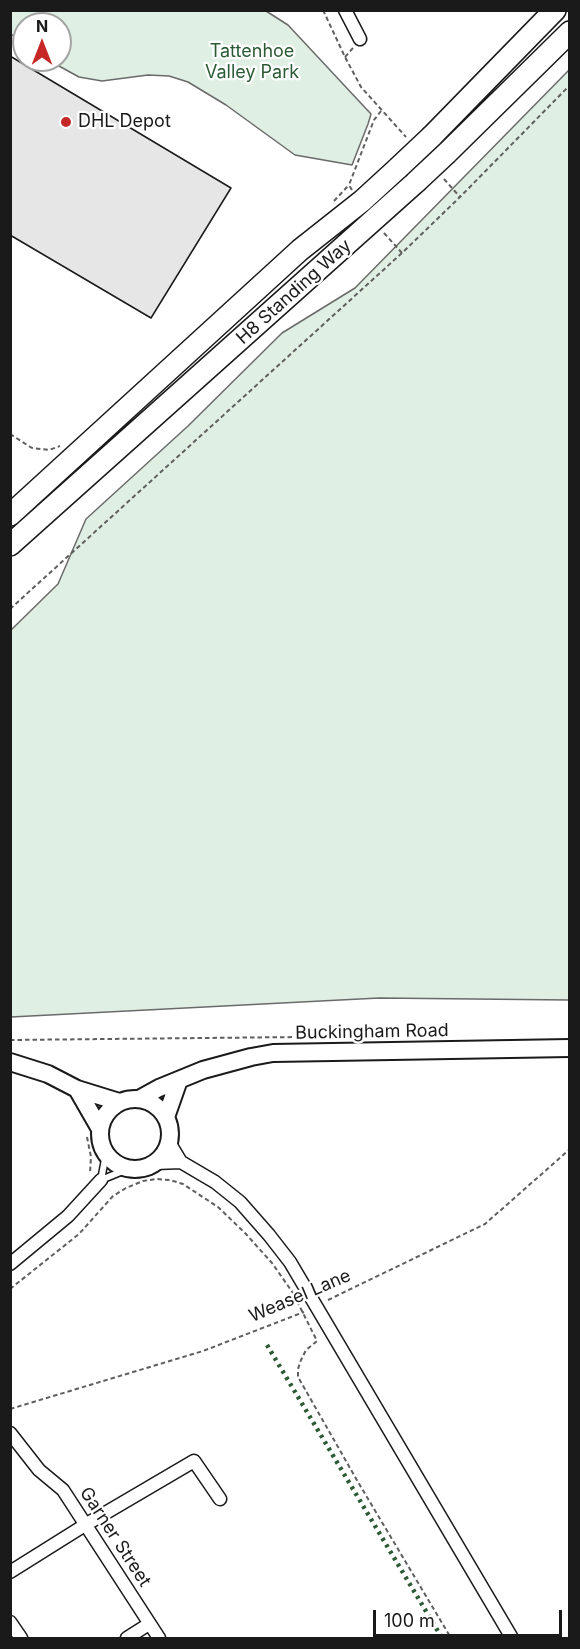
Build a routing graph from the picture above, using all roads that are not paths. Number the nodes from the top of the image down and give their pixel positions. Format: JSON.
{"nodes":[{"id":1,"x":345,"y":10,"type":"edge"},
{"id":2,"x":555,"y":10,"type":"edge"},
{"id":3,"x":570,"y":32,"type":"edge"},
{"id":4,"x":360,"y":39,"type":"dead end"},
{"id":5,"x":10,"y":514,"type":"edge"},
{"id":6,"x":10,"y":545,"type":"edge"},
{"id":7,"x":570,"y":1048,"type":"edge"},
{"id":8,"x":10,"y":1062,"type":"edge"},
{"id":9,"x":179,"y":1080,"type":"junction"},
{"id":10,"x":77,"y":1089,"type":"junction"},
{"id":11,"x":139,"y":1099,"type":"junction"},
{"id":12,"x":119,"y":1102,"type":"junction"},
{"id":13,"x":166,"y":1117,"type":"junction"},
{"id":14,"x":93,"y":1132,"type":"junction"},
{"id":15,"x":169,"y":1142,"type":"junction"},
{"id":16,"x":106,"y":1154,"type":"junction"},
{"id":17,"x":155,"y":1162,"type":"junction"},
{"id":18,"x":181,"y":1162,"type":"junction"},
{"id":19,"x":130,"y":1168,"type":"junction"},
{"id":20,"x":101,"y":1180,"type":"junction"},
{"id":21,"x":10,"y":1264,"type":"edge"},
{"id":22,"x":10,"y":1433,"type":"edge"},
{"id":23,"x":220,"y":1499,"type":"dead end"},
{"id":24,"x":85,"y":1525,"type":"junction"},
{"id":25,"x":10,"y":1572,"type":"edge"},
{"id":26,"x":10,"y":1622,"type":"edge"},
{"id":27,"x":149,"y":1624,"type":"junction"},
{"id":28,"x":21,"y":1638,"type":"edge"},
{"id":29,"x":127,"y":1638,"type":"edge"},
{"id":30,"x":159,"y":1638,"type":"edge"},
{"id":31,"x":512,"y":1638,"type":"edge"}],
"edges":[{"from":1,"to":4,"type":"street"},
{"from":2,"to":5,"type":"highway","name":"H8 Standing Way","bridge":true},
{"from":3,"to":6,"type":"highway","name":"H8 Standing Way","bridge":true},
{"from":7,"to":9,"type":"main road","name":"Buckingham Road"},
{"from":8,"to":10,"type":"main road"},
{"from":9,"to":11,"type":"main road","name":"Buckingham Road"},
{"from":9,"to":13,"type":"main road"},
{"from":10,"to":12,"type":"main road"},
{"from":10,"to":14,"type":"main road"},
{"from":11,"to":12,"type":"main road"},
{"from":11,"to":13,"type":"main road"},
{"from":12,"to":14,"type":"main road"},
{"from":13,"to":15,"type":"main road"},
{"from":14,"to":16,"type":"main road"},
{"from":15,"to":17,"type":"main road"},
{"from":15,"to":18,"type":"street"},
{"from":16,"to":19,"type":"main road"},
{"from":16,"to":20,"type":"lane"},
{"from":17,"to":18,"type":"street"},
{"from":17,"to":19,"type":"main road"},
{"from":18,"to":31,"type":"street"},
{"from":19,"to":20,"type":"lane"},
{"from":20,"to":21,"type":"street"},
{"from":22,"to":24,"type":"street","name":"Garner Street"},
{"from":23,"to":24,"type":"street"},
{"from":24,"to":25,"type":"street"},
{"from":24,"to":27,"type":"street","name":"Garner Street"},
{"from":26,"to":28,"type":"street"},
{"from":27,"to":29,"type":"street"},
{"from":27,"to":30,"type":"street","name":"Garner Street"}]}
